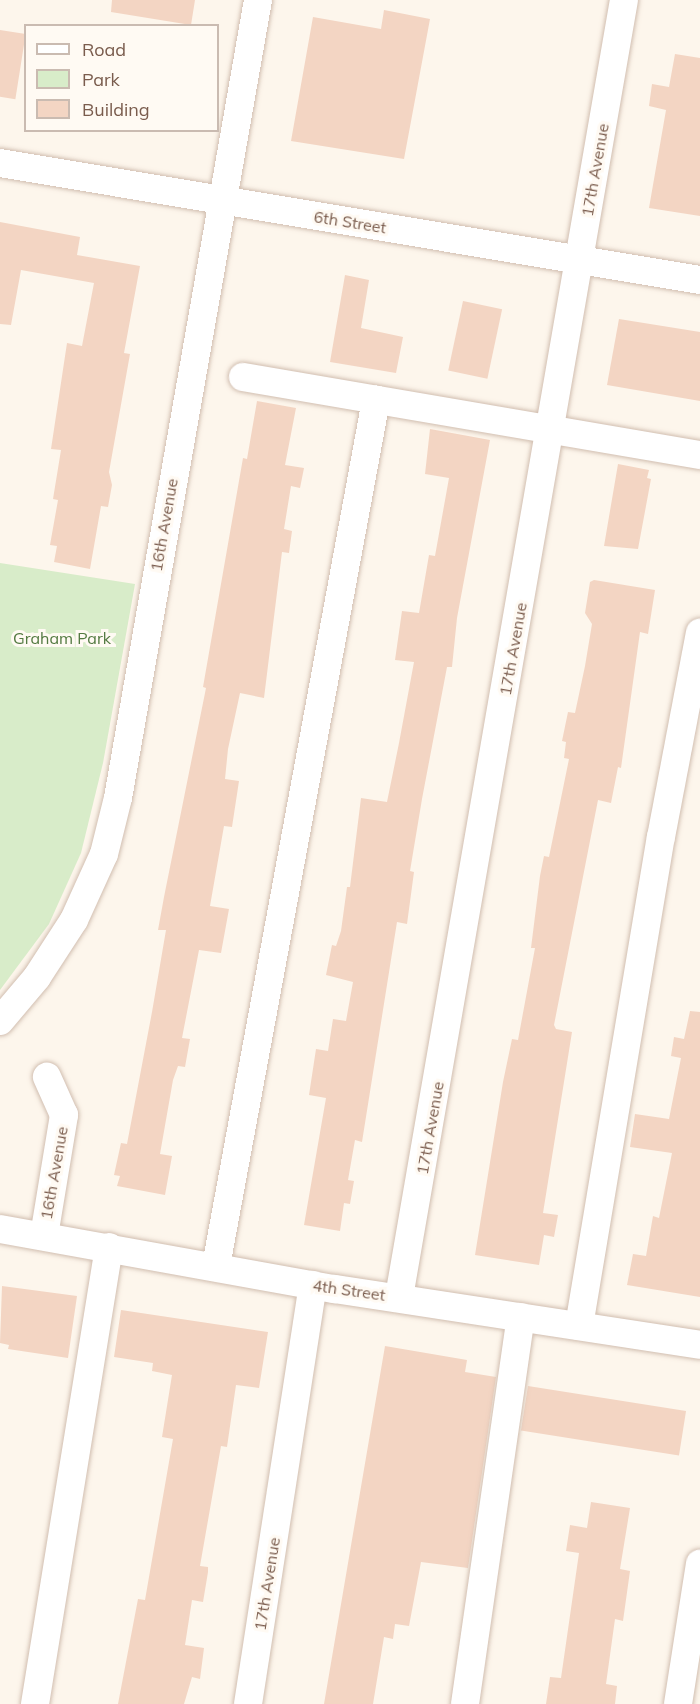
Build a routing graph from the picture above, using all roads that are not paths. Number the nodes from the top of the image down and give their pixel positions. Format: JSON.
{"nodes":[{"id":1,"x":258,"y":0,"type":"edge"},
{"id":2,"x":624,"y":0,"type":"edge"},
{"id":3,"x":0,"y":163,"type":"edge"},
{"id":4,"x":222,"y":200,"type":"junction"},
{"id":5,"x":580,"y":260,"type":"junction"},
{"id":6,"x":700,"y":280,"type":"edge"},
{"id":7,"x":243,"y":377,"type":"dead end"},
{"id":8,"x":376,"y":400,"type":"junction"},
{"id":9,"x":551,"y":431,"type":"junction"},
{"id":10,"x":700,"y":455,"type":"edge"},
{"id":11,"x":700,"y":633,"type":"edge"},
{"id":12,"x":0,"y":1021,"type":"edge"},
{"id":13,"x":48,"y":1077,"type":"dead end"},
{"id":14,"x":0,"y":1229,"type":"edge"},
{"id":15,"x":44,"y":1236,"type":"junction"},
{"id":16,"x":109,"y":1247,"type":"junction"},
{"id":17,"x":216,"y":1266,"type":"junction"},
{"id":18,"x":313,"y":1285,"type":"junction"},
{"id":19,"x":399,"y":1297,"type":"junction"},
{"id":20,"x":521,"y":1317,"type":"junction"},
{"id":21,"x":579,"y":1326,"type":"junction"},
{"id":22,"x":700,"y":1345,"type":"edge"},
{"id":23,"x":700,"y":1565,"type":"edge"},
{"id":24,"x":35,"y":1704,"type":"edge"},
{"id":25,"x":248,"y":1704,"type":"edge"},
{"id":26,"x":465,"y":1704,"type":"edge"},
{"id":27,"x":678,"y":1704,"type":"edge"}],
"edges":[{"from":1,"to":4,"type":"street","name":"16th Avenue"},
{"from":2,"to":5,"type":"street","name":"17th Avenue"},
{"from":3,"to":4,"type":"street","name":"6th Street"},
{"from":4,"to":5,"type":"street","name":"6th Street"},
{"from":4,"to":12,"type":"street","name":"16th Avenue"},
{"from":5,"to":6,"type":"street","name":"6th Street"},
{"from":5,"to":9,"type":"street","name":"17th Avenue"},
{"from":7,"to":8,"type":"street"},
{"from":8,"to":9,"type":"street"},
{"from":8,"to":17,"type":"street"},
{"from":9,"to":10,"type":"street"},
{"from":9,"to":19,"type":"street","name":"17th Avenue"},
{"from":11,"to":21,"type":"street"},
{"from":13,"to":15,"type":"street","name":"16th Avenue"},
{"from":14,"to":15,"type":"street","name":"4th Street"},
{"from":15,"to":16,"type":"street","name":"4th Street"},
{"from":16,"to":17,"type":"street","name":"4th Street"},
{"from":16,"to":24,"type":"street"},
{"from":17,"to":18,"type":"street","name":"4th Street"},
{"from":18,"to":19,"type":"street","name":"4th Street"},
{"from":18,"to":25,"type":"street","name":"17th Avenue"},
{"from":19,"to":20,"type":"street","name":"4th Street"},
{"from":20,"to":21,"type":"street","name":"4th Street"},
{"from":20,"to":26,"type":"street"},
{"from":21,"to":22,"type":"street","name":"4th Street"},
{"from":23,"to":27,"type":"street"}]}
